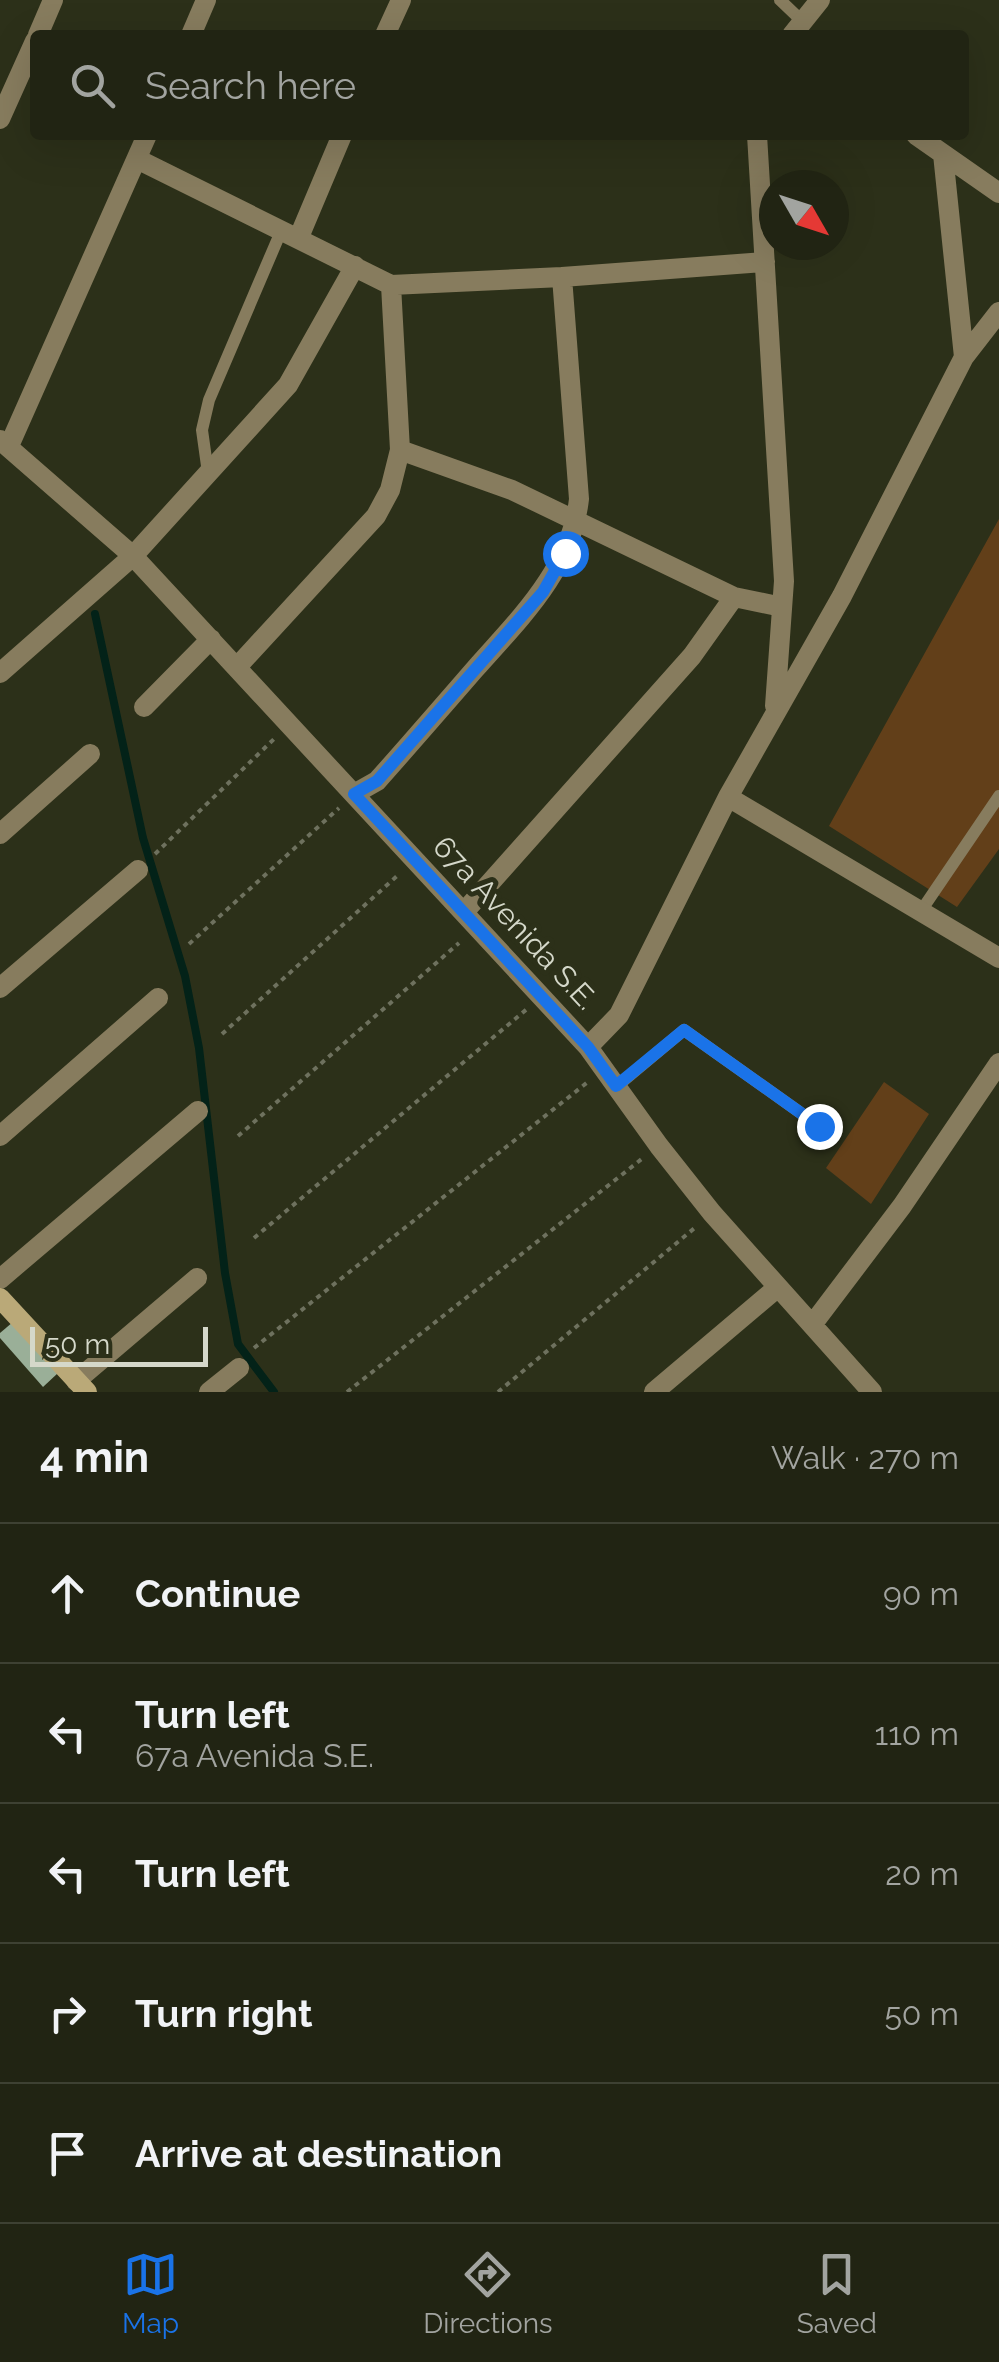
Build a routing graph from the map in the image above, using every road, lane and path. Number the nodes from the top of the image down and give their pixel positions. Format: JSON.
{"nodes":[{"id":1,"x":53,"y":0,"type":"edge"},
{"id":2,"x":206,"y":0,"type":"edge"},
{"id":3,"x":401,"y":0,"type":"edge"},
{"id":4,"x":780,"y":0,"type":"edge"},
{"id":5,"x":820,"y":0,"type":"edge"},
{"id":6,"x":797,"y":28,"type":"edge"},
{"id":7,"x":40,"y":30,"type":"edge"},
{"id":8,"x":193,"y":30,"type":"edge"},
{"id":9,"x":387,"y":30,"type":"edge"},
{"id":10,"x":30,"y":52,"type":"edge"},
{"id":11,"x":0,"y":119,"type":"edge"},
{"id":12,"x":145,"y":140,"type":"edge"},
{"id":13,"x":339,"y":140,"type":"edge"},
{"id":14,"x":758,"y":140,"type":"edge"},
{"id":15,"x":923,"y":140,"type":"edge"},
{"id":16,"x":943,"y":154,"type":"junction"},
{"id":17,"x":137,"y":159,"type":"junction"},
{"id":18,"x":999,"y":194,"type":"edge"},
{"id":19,"x":290,"y":233,"type":"junction"},
{"id":20,"x":765,"y":262,"type":"junction"},
{"id":21,"x":355,"y":266,"type":"junction"},
{"id":22,"x":562,"y":278,"type":"junction"},
{"id":23,"x":391,"y":285,"type":"junction"},
{"id":24,"x":999,"y":312,"type":"edge"},
{"id":25,"x":964,"y":358,"type":"junction"},
{"id":26,"x":4,"y":443,"type":"edge"},
{"id":27,"x":400,"y":450,"type":"junction"},
{"id":28,"x":208,"y":472,"type":"junction"},
{"id":29,"x":576,"y":520,"type":"junction"},
{"id":30,"x":133,"y":556,"type":"junction"},
{"id":31,"x":734,"y":597,"type":"junction"},
{"id":32,"x":782,"y":607,"type":"junction"},
{"id":33,"x":211,"y":639,"type":"junction"},
{"id":34,"x":237,"y":667,"type":"junction"},
{"id":35,"x":0,"y":673,"type":"edge"},
{"id":36,"x":144,"y":707,"type":"dead end"},
{"id":37,"x":774,"y":714,"type":"junction"},
{"id":38,"x":288,"y":725,"type":"junction"},
{"id":39,"x":90,"y":754,"type":"dead end"},
{"id":40,"x":354,"y":794,"type":"junction"},
{"id":41,"x":999,"y":796,"type":"edge"},
{"id":42,"x":728,"y":797,"type":"junction"},
{"id":43,"x":0,"y":834,"type":"edge"},
{"id":44,"x":168,"y":842,"type":"dead end"},
{"id":45,"x":416,"y":859,"type":"junction"},
{"id":46,"x":138,"y":870,"type":"dead end"},
{"id":47,"x":921,"y":911,"type":"junction"},
{"id":48,"x":471,"y":919,"type":"junction"},
{"id":49,"x":189,"y":944,"type":"dead end"},
{"id":50,"x":999,"y":958,"type":"edge"},
{"id":51,"x":0,"y":988,"type":"edge"},
{"id":52,"x":542,"y":996,"type":"junction"},
{"id":53,"x":158,"y":998,"type":"dead end"},
{"id":54,"x":222,"y":1034,"type":"dead end"},
{"id":55,"x":588,"y":1047,"type":"junction"},
{"id":56,"x":999,"y":1063,"type":"edge"},
{"id":57,"x":604,"y":1068,"type":"junction"},
{"id":58,"x":616,"y":1086,"type":"junction"},
{"id":59,"x":198,"y":1111,"type":"dead end"},
{"id":60,"x":819,"y":1126,"type":"dead end"},
{"id":61,"x":0,"y":1136,"type":"edge"},
{"id":62,"x":238,"y":1136,"type":"dead end"},
{"id":63,"x":659,"y":1146,"type":"junction"},
{"id":64,"x":712,"y":1214,"type":"junction"},
{"id":65,"x":254,"y":1238,"type":"dead end"},
{"id":66,"x":198,"y":1278,"type":"dead end"},
{"id":67,"x":0,"y":1279,"type":"edge"},
{"id":68,"x":778,"y":1287,"type":"junction"},
{"id":69,"x":0,"y":1298,"type":"edge"},
{"id":70,"x":812,"y":1325,"type":"junction"},
{"id":71,"x":254,"y":1348,"type":"dead end"},
{"id":72,"x":239,"y":1368,"type":"dead end"},
{"id":73,"x":81,"y":1386,"type":"edge"},
{"id":74,"x":208,"y":1392,"type":"edge"},
{"id":75,"x":347,"y":1392,"type":"edge"},
{"id":76,"x":498,"y":1392,"type":"edge"},
{"id":77,"x":654,"y":1392,"type":"edge"},
{"id":78,"x":872,"y":1392,"type":"edge"}],
"edges":[{"from":1,"to":7,"type":"street"},
{"from":2,"to":8,"type":"street"},
{"from":3,"to":9,"type":"street"},
{"from":4,"to":6,"type":"lane"},
{"from":5,"to":6,"type":"street"},
{"from":10,"to":11,"type":"street"},
{"from":12,"to":17,"type":"street"},
{"from":13,"to":19,"type":"street"},
{"from":14,"to":20,"type":"street"},
{"from":15,"to":16,"type":"street"},
{"from":16,"to":18,"type":"street"},
{"from":16,"to":25,"type":"street"},
{"from":17,"to":19,"type":"street"},
{"from":17,"to":26,"type":"street"},
{"from":19,"to":21,"type":"street"},
{"from":19,"to":28,"type":"lane"},
{"from":20,"to":22,"type":"street"},
{"from":20,"to":32,"type":"street"},
{"from":21,"to":23,"type":"street"},
{"from":21,"to":28,"type":"street"},
{"from":22,"to":23,"type":"street"},
{"from":22,"to":29,"type":"street"},
{"from":23,"to":27,"type":"street"},
{"from":24,"to":25,"type":"street"},
{"from":25,"to":37,"type":"street"},
{"from":26,"to":30,"type":"street","name":"67a Avenida S.E."},
{"from":27,"to":29,"type":"street"},
{"from":27,"to":34,"type":"street"},
{"from":28,"to":30,"type":"street"},
{"from":29,"to":31,"type":"street"},
{"from":29,"to":40,"type":"street"},
{"from":30,"to":33,"type":"street","name":"67a Avenida S.E."},
{"from":30,"to":35,"type":"street"},
{"from":31,"to":32,"type":"street"},
{"from":31,"to":48,"type":"street"},
{"from":32,"to":37,"type":"street"},
{"from":33,"to":34,"type":"street","name":"67a Avenida S.E."},
{"from":33,"to":36,"type":"street"},
{"from":34,"to":38,"type":"street","name":"67a Avenida S.E."},
{"from":37,"to":42,"type":"street"},
{"from":38,"to":40,"type":"street","name":"67a Avenida S.E."},
{"from":38,"to":44,"type":"path"},
{"from":39,"to":43,"type":"street"},
{"from":40,"to":45,"type":"street","name":"67a Avenida S.E."},
{"from":40,"to":49,"type":"path"},
{"from":41,"to":47,"type":"lane"},
{"from":42,"to":47,"type":"street"},
{"from":42,"to":55,"type":"street"},
{"from":45,"to":48,"type":"street","name":"67a Avenida S.E."},
{"from":45,"to":54,"type":"path"},
{"from":46,"to":51,"type":"street"},
{"from":47,"to":50,"type":"street"},
{"from":48,"to":52,"type":"street","name":"67a Avenida S.E."},
{"from":48,"to":62,"type":"path"},
{"from":52,"to":55,"type":"street","name":"67a Avenida S.E."},
{"from":52,"to":65,"type":"path"},
{"from":53,"to":61,"type":"street"},
{"from":55,"to":57,"type":"street","name":"67a Avenida S.E."},
{"from":56,"to":70,"type":"street"},
{"from":57,"to":58,"type":"street","name":"67a Avenida S.E."},
{"from":57,"to":71,"type":"path"},
{"from":58,"to":60,"type":"lane"},
{"from":58,"to":63,"type":"street","name":"67a Avenida S.E."},
{"from":59,"to":67,"type":"street"},
{"from":63,"to":64,"type":"street","name":"67a Avenida S.E."},
{"from":63,"to":75,"type":"path"},
{"from":64,"to":68,"type":"street","name":"67a Avenida S.E."},
{"from":64,"to":76,"type":"path"},
{"from":66,"to":73,"type":"street"},
{"from":68,"to":70,"type":"street","name":"67a Avenida S.E."},
{"from":68,"to":77,"type":"street"},
{"from":69,"to":73,"type":"street"},
{"from":70,"to":78,"type":"street","name":"67a Avenida S.E."},
{"from":72,"to":74,"type":"street"}]}
